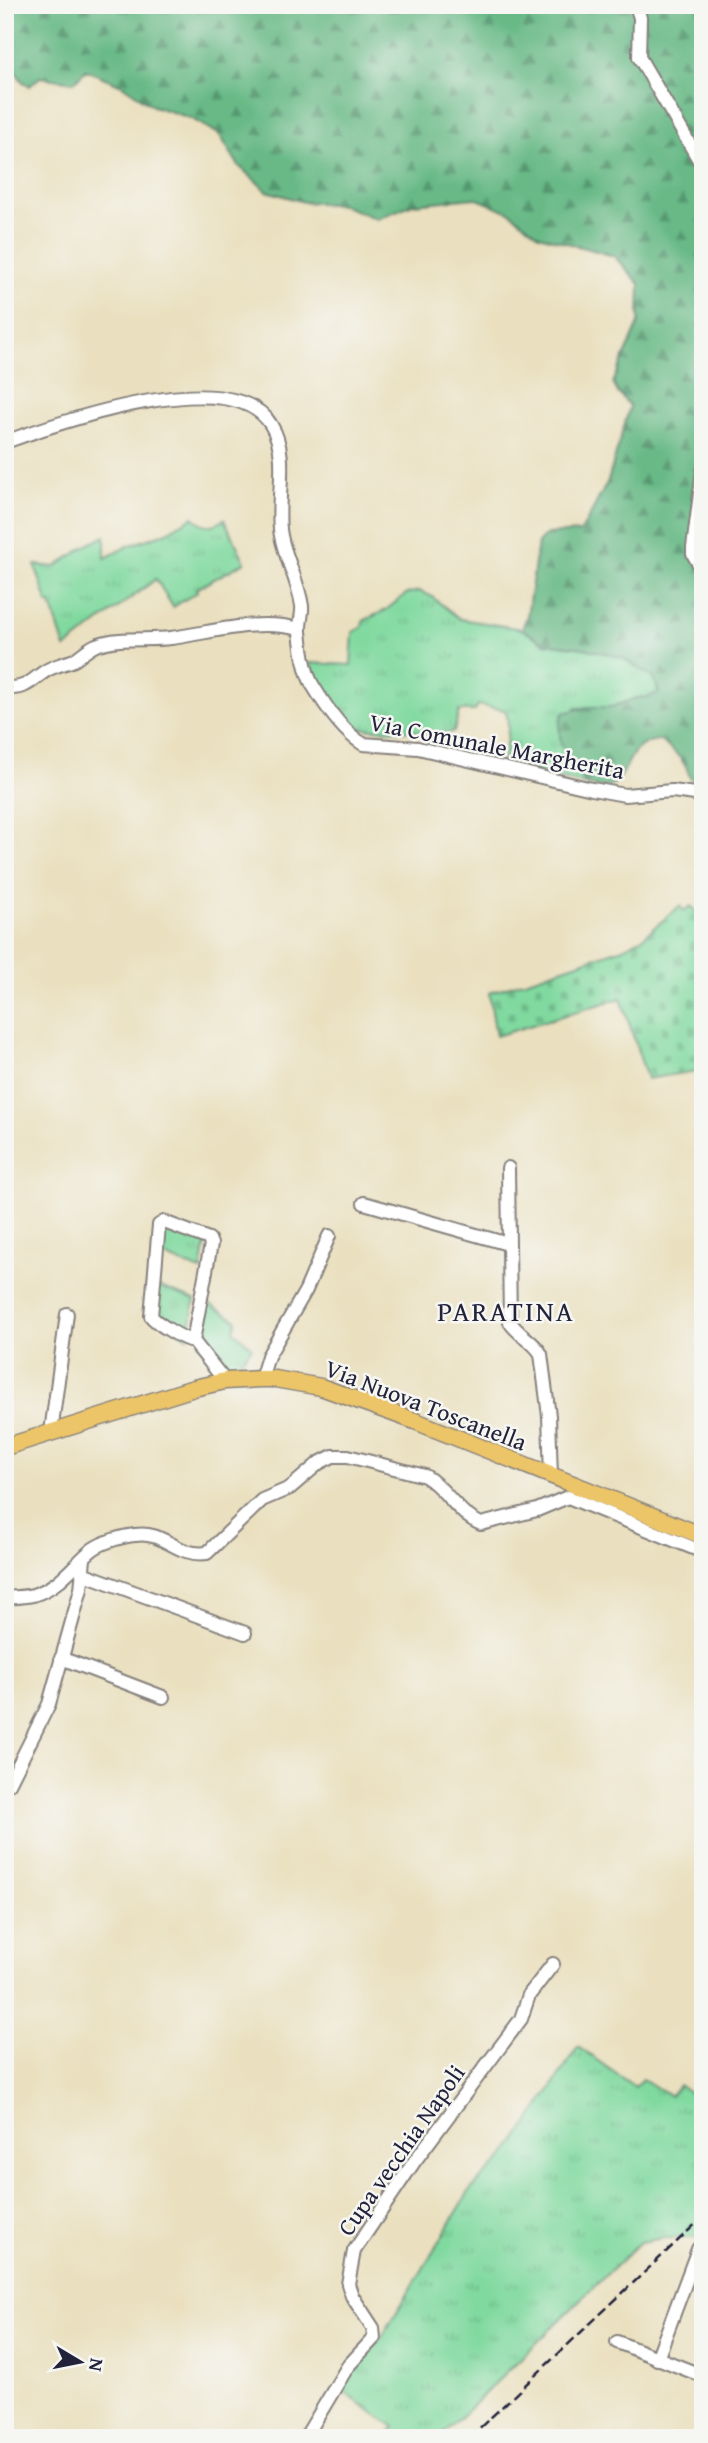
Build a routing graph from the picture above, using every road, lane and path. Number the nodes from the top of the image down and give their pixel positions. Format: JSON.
{"nodes":[{"id":1,"x":636,"y":5,"type":"edge"},
{"id":2,"x":703,"y":167,"type":"edge"},
{"id":3,"x":5,"y":442,"type":"edge"},
{"id":4,"x":703,"y":470,"type":"edge"},
{"id":5,"x":703,"y":571,"type":"edge"},
{"id":6,"x":300,"y":629,"type":"junction"},
{"id":7,"x":11,"y":688,"type":"dead end"},
{"id":8,"x":703,"y":795,"type":"edge"},
{"id":9,"x":508,"y":1168,"type":"dead end"},
{"id":10,"x":364,"y":1203,"type":"dead end"},
{"id":11,"x":329,"y":1236,"type":"dead end"},
{"id":12,"x":508,"y":1244,"type":"junction"},
{"id":13,"x":67,"y":1314,"type":"dead end"},
{"id":14,"x":193,"y":1341,"type":"junction"},
{"id":15,"x":261,"y":1379,"type":"junction"},
{"id":16,"x":225,"y":1381,"type":"junction"},
{"id":17,"x":51,"y":1432,"type":"junction"},
{"id":18,"x":5,"y":1447,"type":"edge"},
{"id":19,"x":551,"y":1477,"type":"junction"},
{"id":20,"x":703,"y":1536,"type":"edge"},
{"id":21,"x":703,"y":1552,"type":"edge"},
{"id":22,"x":84,"y":1559,"type":"junction"},
{"id":23,"x":82,"y":1573,"type":"junction"},
{"id":24,"x":5,"y":1598,"type":"edge"},
{"id":25,"x":245,"y":1633,"type":"dead end"},
{"id":26,"x":61,"y":1658,"type":"junction"},
{"id":27,"x":163,"y":1697,"type":"dead end"},
{"id":28,"x":5,"y":1782,"type":"edge"},
{"id":29,"x":553,"y":1964,"type":"dead end"},
{"id":30,"x":703,"y":2247,"type":"edge"},
{"id":31,"x":617,"y":2342,"type":"dead end"},
{"id":32,"x":657,"y":2359,"type":"junction"},
{"id":33,"x":703,"y":2376,"type":"edge"},
{"id":34,"x":305,"y":2438,"type":"edge"}],
"edges":[{"from":1,"to":2,"type":"street"},
{"from":3,"to":6,"type":"street","name":"Via Comunale Margherita"},
{"from":4,"to":5,"type":"street"},
{"from":6,"to":7,"type":"street"},
{"from":6,"to":8,"type":"street","name":"Via Comunale Margherita"},
{"from":9,"to":12,"type":"street"},
{"from":10,"to":12,"type":"street"},
{"from":11,"to":15,"type":"street"},
{"from":12,"to":19,"type":"street"},
{"from":13,"to":17,"type":"street"},
{"from":14,"to":14,"type":"street"},
{"from":14,"to":16,"type":"street"},
{"from":15,"to":16,"type":"main road","name":"Via Nuova Toscanella"},
{"from":15,"to":19,"type":"main road","name":"Via Nuova Toscanella"},
{"from":16,"to":17,"type":"main road","name":"Via Nuova Toscanella"},
{"from":17,"to":18,"type":"main road","name":"Via Nuova Toscanella"},
{"from":19,"to":20,"type":"main road","name":"Via Nuova Toscanella"},
{"from":21,"to":22,"type":"street"},
{"from":22,"to":23,"type":"street"},
{"from":22,"to":24,"type":"street"},
{"from":23,"to":25,"type":"street"},
{"from":23,"to":26,"type":"street"},
{"from":26,"to":27,"type":"street"},
{"from":26,"to":28,"type":"street"},
{"from":29,"to":34,"type":"street","name":"Cupa vecchia Napoli"},
{"from":30,"to":32,"type":"street"},
{"from":31,"to":32,"type":"street"},
{"from":32,"to":33,"type":"street"}]}
